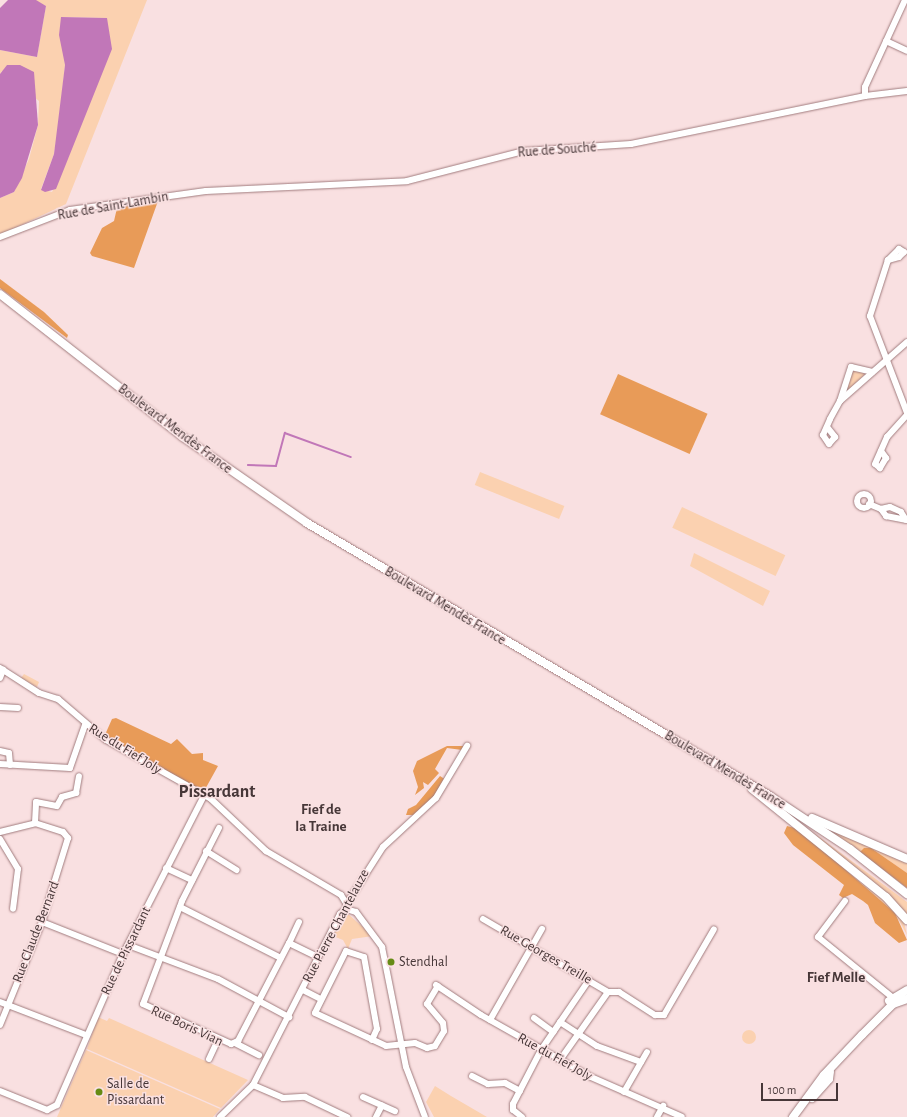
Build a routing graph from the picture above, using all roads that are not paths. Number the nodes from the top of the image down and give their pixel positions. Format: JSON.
{"nodes":[{"id":1,"x":905,"y":0,"type":"edge"},
{"id":2,"x":904,"y":6,"type":"edge"},
{"id":3,"x":886,"y":40,"type":"junction"},
{"id":4,"x":907,"y":51,"type":"edge"},
{"id":5,"x":907,"y":91,"type":"edge"},
{"id":6,"x":865,"y":96,"type":"junction"},
{"id":7,"x":206,"y":191,"type":"joint"},
{"id":8,"x":0,"y":237,"type":"edge"},
{"id":9,"x":888,"y":260,"type":"dead end"},
{"id":10,"x":0,"y":294,"type":"edge"},
{"id":11,"x":0,"y":299,"type":"edge"},
{"id":12,"x":907,"y":342,"type":"edge"},
{"id":13,"x":886,"y":362,"type":"junction"},
{"id":14,"x":872,"y":372,"type":"junction"},
{"id":15,"x":840,"y":401,"type":"junction"},
{"id":16,"x":907,"y":414,"type":"edge"},
{"id":17,"x":827,"y":427,"type":"dead end"},
{"id":18,"x":882,"y":451,"type":"dead end"},
{"id":19,"x":869,"y":504,"type":"dead end"},
{"id":20,"x":882,"y":509,"type":"junction"},
{"id":21,"x":906,"y":520,"type":"edge"},
{"id":22,"x":2,"y":669,"type":"edge"},
{"id":23,"x":0,"y":678,"type":"edge"},
{"id":24,"x":0,"y":707,"type":"edge"},
{"id":25,"x":18,"y":708,"type":"dead end"},
{"id":26,"x":85,"y":725,"type":"junction"},
{"id":27,"x":467,"y":746,"type":"dead end"},
{"id":28,"x":0,"y":751,"type":"edge"},
{"id":29,"x":0,"y":764,"type":"edge"},
{"id":30,"x":10,"y":765,"type":"junction"},
{"id":31,"x":80,"y":776,"type":"dead end"},
{"id":32,"x":752,"y":789,"type":"junction"},
{"id":33,"x":204,"y":796,"type":"junction"},
{"id":34,"x":770,"y":796,"type":"junction"},
{"id":35,"x":35,"y":823,"type":"junction"},
{"id":36,"x":220,"y":828,"type":"dead end"},
{"id":37,"x":0,"y":832,"type":"edge"},
{"id":38,"x":0,"y":839,"type":"edge"},
{"id":39,"x":206,"y":851,"type":"junction"},
{"id":40,"x":907,"y":858,"type":"edge"},
{"id":41,"x":166,"y":868,"type":"junction"},
{"id":42,"x":237,"y":870,"type":"dead end"},
{"id":43,"x":192,"y":880,"type":"junction"},
{"id":44,"x":907,"y":894,"type":"edge"},
{"id":45,"x":907,"y":898,"type":"edge"},
{"id":46,"x":844,"y":901,"type":"dead end"},
{"id":47,"x":346,"y":906,"type":"junction"},
{"id":48,"x":180,"y":907,"type":"junction"},
{"id":49,"x":13,"y":909,"type":"dead end"},
{"id":50,"x":483,"y":919,"type":"dead end"},
{"id":51,"x":907,"y":920,"type":"edge"},
{"id":52,"x":42,"y":922,"type":"junction"},
{"id":53,"x":299,"y":922,"type":"dead end"},
{"id":54,"x":714,"y":929,"type":"dead end"},
{"id":55,"x":542,"y":930,"type":"dead end"},
{"id":56,"x":289,"y":942,"type":"junction"},
{"id":57,"x":128,"y":945,"type":"junction"},
{"id":58,"x":532,"y":947,"type":"junction"},
{"id":59,"x":123,"y":954,"type":"junction"},
{"id":60,"x":161,"y":957,"type":"junction"},
{"id":61,"x":318,"y":957,"type":"junction"},
{"id":62,"x":281,"y":958,"type":"junction"},
{"id":63,"x":589,"y":980,"type":"junction"},
{"id":64,"x":303,"y":990,"type":"junction"},
{"id":65,"x":907,"y":990,"type":"edge"},
{"id":66,"x":608,"y":992,"type":"junction"},
{"id":67,"x":321,"y":998,"type":"junction"},
{"id":68,"x":893,"y":998,"type":"junction"},
{"id":69,"x":907,"y":999,"type":"edge"},
{"id":70,"x":258,"y":1000,"type":"junction"},
{"id":71,"x":0,"y":1002,"type":"edge"},
{"id":72,"x":7,"y":1005,"type":"junction"},
{"id":73,"x":288,"y":1017,"type":"junction"},
{"id":74,"x":534,"y":1018,"type":"dead end"},
{"id":75,"x":490,"y":1020,"type":"junction"},
{"id":76,"x":560,"y":1022,"type":"junction"},
{"id":77,"x":0,"y":1025,"type":"edge"},
{"id":78,"x":553,"y":1032,"type":"junction"},
{"id":79,"x":578,"y":1034,"type":"junction"},
{"id":80,"x":86,"y":1035,"type":"junction"},
{"id":81,"x":862,"y":1035,"type":"junction"},
{"id":82,"x":218,"y":1040,"type":"junction"},
{"id":83,"x":372,"y":1040,"type":"junction"},
{"id":84,"x":235,"y":1043,"type":"junction"},
{"id":85,"x":401,"y":1045,"type":"junction"},
{"id":86,"x":541,"y":1050,"type":"junction"},
{"id":87,"x":647,"y":1052,"type":"dead end"},
{"id":88,"x":259,"y":1055,"type":"dead end"},
{"id":89,"x":209,"y":1059,"type":"dead end"},
{"id":90,"x":560,"y":1060,"type":"junction"},
{"id":91,"x":641,"y":1062,"type":"junction"},
{"id":92,"x":472,"y":1076,"type":"dead end"},
{"id":93,"x":253,"y":1085,"type":"junction"},
{"id":94,"x":0,"y":1091,"type":"edge"},
{"id":95,"x":520,"y":1091,"type":"junction"},
{"id":96,"x":624,"y":1092,"type":"junction"},
{"id":97,"x":362,"y":1097,"type":"dead end"},
{"id":98,"x":382,"y":1105,"type":"junction"},
{"id":99,"x":663,"y":1106,"type":"junction"},
{"id":100,"x":395,"y":1111,"type":"dead end"},
{"id":101,"x":220,"y":1117,"type":"edge"},
{"id":102,"x":347,"y":1117,"type":"edge"},
{"id":103,"x":376,"y":1117,"type":"edge"},
{"id":104,"x":424,"y":1117,"type":"edge"},
{"id":105,"x":522,"y":1117,"type":"edge"},
{"id":106,"x":657,"y":1117,"type":"edge"},
{"id":107,"x":682,"y":1117,"type":"edge"},
{"id":108,"x":794,"y":1117,"type":"edge"}],
"edges":[{"from":1,"to":2,"type":"street"},
{"from":2,"to":3,"type":"street"},
{"from":3,"to":4,"type":"street"},
{"from":3,"to":6,"type":"street"},
{"from":5,"to":6,"type":"street","name":"Rue de Souché"},
{"from":6,"to":7,"type":"street","name":"Rue de Souché"},
{"from":7,"to":8,"type":"street","name":"Rue de Saint-Lambin"},
{"from":9,"to":13,"type":"street"},
{"from":10,"to":34,"type":"main road","name":"Boulevard Mendès France"},
{"from":11,"to":32,"type":"main road","name":"Boulevard Mendès France"},
{"from":12,"to":13,"type":"street"},
{"from":13,"to":14,"type":"street"},
{"from":13,"to":16,"type":"street"},
{"from":14,"to":15,"type":"street"},
{"from":14,"to":15,"type":"street"},
{"from":15,"to":17,"type":"street"},
{"from":16,"to":18,"type":"street"},
{"from":19,"to":20,"type":"street"},
{"from":20,"to":21,"type":"street"},
{"from":20,"to":21,"type":"street"},
{"from":22,"to":23,"type":"street"},
{"from":22,"to":26,"type":"street","name":"Rue du Fief Joly"},
{"from":24,"to":25,"type":"street"},
{"from":26,"to":30,"type":"street"},
{"from":26,"to":33,"type":"street","name":"Rue du Fief Joly"},
{"from":27,"to":47,"type":"street","name":"Rue Pierre Chantelauze"},
{"from":28,"to":30,"type":"street"},
{"from":29,"to":30,"type":"street"},
{"from":31,"to":35,"type":"street"},
{"from":32,"to":45,"type":"main road","name":"Boulevard Mendès France"},
{"from":32,"to":51,"type":"main road"},
{"from":33,"to":41,"type":"street","name":"Rue de Pissardant"},
{"from":33,"to":47,"type":"street","name":"Rue du Fief Joly"},
{"from":34,"to":40,"type":"main road"},
{"from":34,"to":44,"type":"main road","name":"Boulevard Mendès France"},
{"from":35,"to":37,"type":"street"},
{"from":35,"to":52,"type":"street","name":"Rue Claude Bernard"},
{"from":36,"to":39,"type":"street"},
{"from":38,"to":49,"type":"street"},
{"from":39,"to":42,"type":"street"},
{"from":39,"to":43,"type":"street"},
{"from":41,"to":43,"type":"street"},
{"from":41,"to":57,"type":"street","name":"Rue de Pissardant"},
{"from":43,"to":48,"type":"street"},
{"from":46,"to":68,"type":"street"},
{"from":47,"to":61,"type":"street","name":"Rue Pierre Chantelauze"},
{"from":47,"to":85,"type":"street","name":"Rue du Fief Joly"},
{"from":48,"to":60,"type":"street"},
{"from":48,"to":62,"type":"street"},
{"from":50,"to":58,"type":"street","name":"Rue Georges Treille"},
{"from":52,"to":59,"type":"street"},
{"from":52,"to":72,"type":"street","name":"Rue Claude Bernard"},
{"from":53,"to":56,"type":"street","name":"Rue Boris Vian"},
{"from":54,"to":66,"type":"street","name":"Rue Georges Treille"},
{"from":55,"to":58,"type":"street"},
{"from":56,"to":61,"type":"street"},
{"from":56,"to":62,"type":"street","name":"Rue Boris Vian"},
{"from":57,"to":59,"type":"street","name":"Rue de Pissardant"},
{"from":57,"to":60,"type":"street"},
{"from":58,"to":63,"type":"street","name":"Rue Georges Treille"},
{"from":58,"to":75,"type":"street"},
{"from":59,"to":80,"type":"street","name":"Rue de Pissardant"},
{"from":60,"to":70,"type":"street"},
{"from":60,"to":82,"type":"street","name":"Rue Boris Vian"},
{"from":61,"to":64,"type":"street","name":"Rue Pierre Chantelauze"},
{"from":62,"to":70,"type":"street","name":"Rue Boris Vian"},
{"from":63,"to":66,"type":"street","name":"Rue Georges Treille"},
{"from":63,"to":76,"type":"street"},
{"from":64,"to":67,"type":"street"},
{"from":64,"to":73,"type":"street","name":"Rue Pierre Chantelauze"},
{"from":65,"to":68,"type":"main road"},
{"from":66,"to":79,"type":"street"},
{"from":67,"to":83,"type":"street"},
{"from":67,"to":83,"type":"street"},
{"from":68,"to":81,"type":"main road"},
{"from":69,"to":81,"type":"main road"},
{"from":70,"to":73,"type":"street"},
{"from":70,"to":84,"type":"street","name":"Rue Boris Vian"},
{"from":71,"to":72,"type":"street"},
{"from":72,"to":77,"type":"street","name":"Rue Claude Bernard"},
{"from":72,"to":80,"type":"street"},
{"from":73,"to":93,"type":"street","name":"Rue Pierre Chantelauze"},
{"from":74,"to":78,"type":"street"},
{"from":75,"to":85,"type":"street","name":"Rue du Fief Joly"},
{"from":75,"to":86,"type":"street","name":"Rue du Fief Joly"},
{"from":76,"to":78,"type":"street"},
{"from":76,"to":79,"type":"street"},
{"from":78,"to":86,"type":"street"},
{"from":79,"to":90,"type":"street"},
{"from":79,"to":91,"type":"street"},
{"from":80,"to":94,"type":"street","name":"Rue de Pissardant"},
{"from":81,"to":108,"type":"main road"},
{"from":82,"to":84,"type":"street","name":"Rue Boris Vian"},
{"from":82,"to":89,"type":"street"},
{"from":83,"to":85,"type":"street"},
{"from":84,"to":88,"type":"street","name":"Rue Boris Vian"},
{"from":85,"to":104,"type":"street"},
{"from":86,"to":90,"type":"street","name":"Rue du Fief Joly"},
{"from":86,"to":95,"type":"street"},
{"from":87,"to":91,"type":"street"},
{"from":90,"to":96,"type":"street","name":"Rue du Fief Joly"},
{"from":91,"to":96,"type":"street"},
{"from":92,"to":95,"type":"street"},
{"from":93,"to":101,"type":"street","name":"Rue Pierre Chantelauze"},
{"from":93,"to":102,"type":"street"},
{"from":95,"to":105,"type":"street"},
{"from":96,"to":99,"type":"street","name":"Rue du Fief Joly"},
{"from":97,"to":98,"type":"street"},
{"from":98,"to":100,"type":"street"},
{"from":98,"to":103,"type":"street"},
{"from":99,"to":106,"type":"street"},
{"from":99,"to":107,"type":"street","name":"Rue du Fief Joly"}]}
